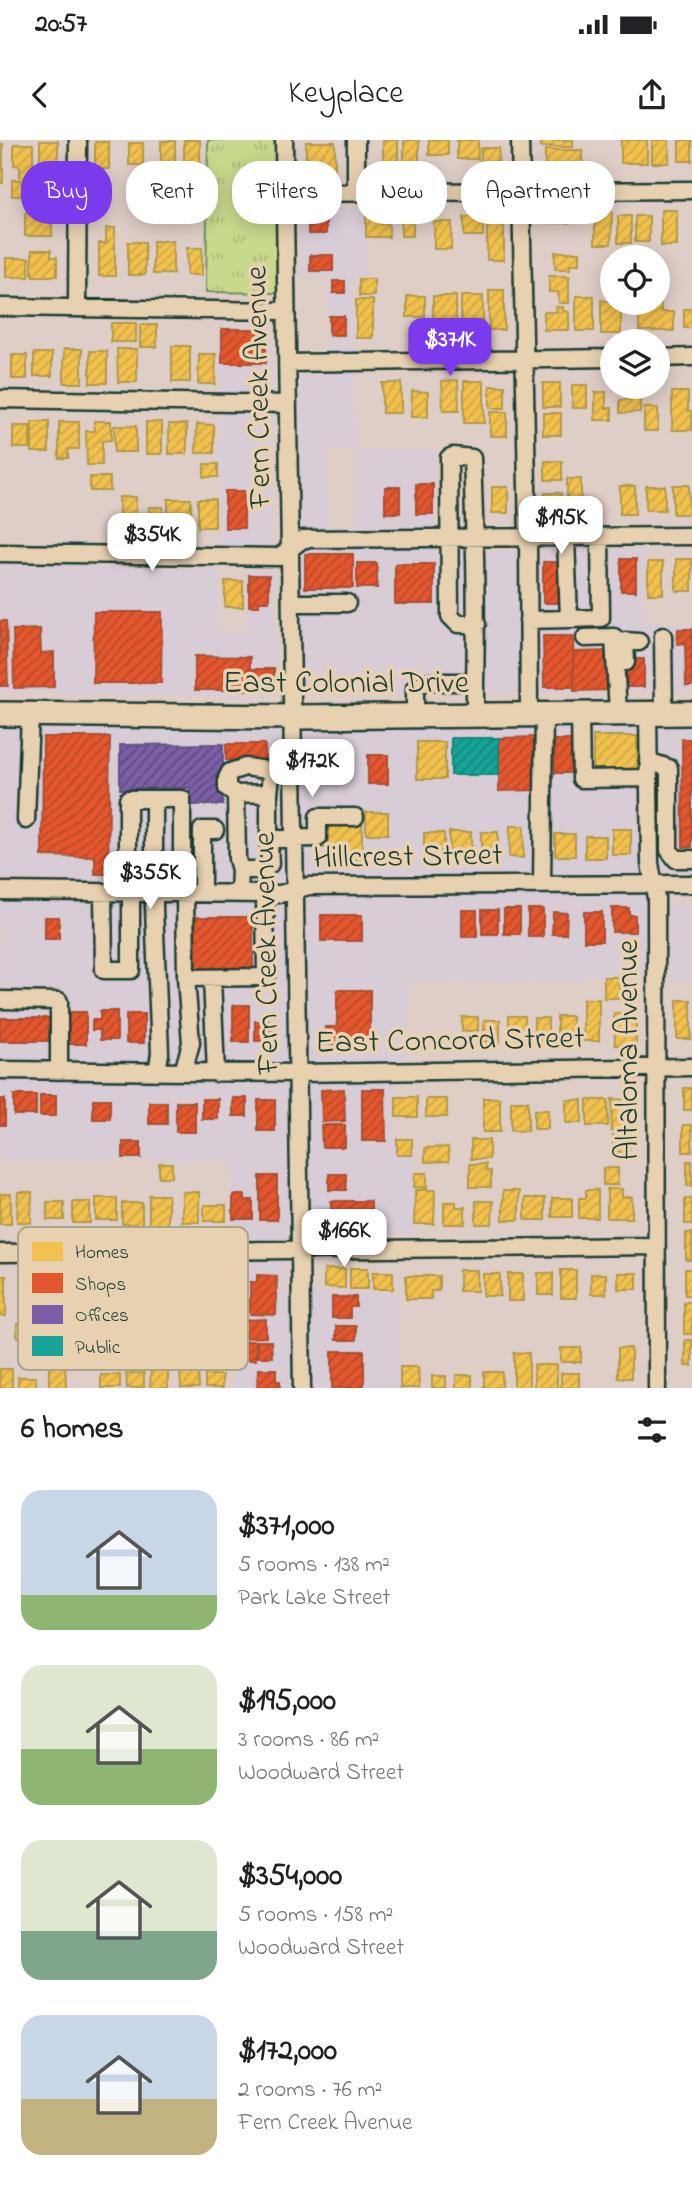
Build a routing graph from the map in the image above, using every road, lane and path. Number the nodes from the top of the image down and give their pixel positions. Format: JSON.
{"nodes":[{"id":1,"x":78,"y":140,"type":"edge"},
{"id":2,"x":284,"y":140,"type":"edge"},
{"id":3,"x":356,"y":140,"type":"edge"},
{"id":4,"x":520,"y":140,"type":"edge"},
{"id":5,"x":284,"y":161,"type":"edge"},
{"id":6,"x":356,"y":161,"type":"edge"},
{"id":7,"x":520,"y":161,"type":"edge"},
{"id":8,"x":615,"y":190,"type":"edge"},
{"id":9,"x":692,"y":190,"type":"edge"},
{"id":10,"x":342,"y":192,"type":"edge"},
{"id":11,"x":356,"y":192,"type":"edge"},
{"id":12,"x":285,"y":224,"type":"edge"},
{"id":13,"x":521,"y":224,"type":"edge"},
{"id":14,"x":0,"y":307,"type":"edge"},
{"id":15,"x":77,"y":307,"type":"junction"},
{"id":16,"x":286,"y":311,"type":"junction"},
{"id":17,"x":692,"y":357,"type":"edge"},
{"id":18,"x":600,"y":358,"type":"edge"},
{"id":19,"x":670,"y":358,"type":"edge"},
{"id":20,"x":524,"y":359,"type":"junction"},
{"id":21,"x":288,"y":363,"type":"junction"},
{"id":22,"x":0,"y":399,"type":"edge"},
{"id":23,"x":287,"y":404,"type":"junction"},
{"id":24,"x":692,"y":536,"type":"edge"},
{"id":25,"x":600,"y":537,"type":"junction"},
{"id":26,"x":528,"y":538,"type":"junction"},
{"id":27,"x":566,"y":538,"type":"junction"},
{"id":28,"x":451,"y":539,"type":"junction"},
{"id":29,"x":475,"y":539,"type":"junction"},
{"id":30,"x":290,"y":548,"type":"junction"},
{"id":31,"x":0,"y":553,"type":"edge"},
{"id":32,"x":292,"y":603,"type":"junction"},
{"id":33,"x":347,"y":603,"type":"dead end"},
{"id":34,"x":569,"y":619,"type":"junction"},
{"id":35,"x":528,"y":620,"type":"junction"},
{"id":36,"x":477,"y":624,"type":"junction"},
{"id":37,"x":663,"y":636,"type":"dead end"},
{"id":38,"x":584,"y":638,"type":"dead end"},
{"id":39,"x":639,"y":642,"type":"dead end"},
{"id":40,"x":475,"y":682,"type":"junction"},
{"id":41,"x":692,"y":713,"type":"edge"},
{"id":42,"x":0,"y":714,"type":"edge"},
{"id":43,"x":30,"y":714,"type":"junction"},
{"id":44,"x":536,"y":714,"type":"junction"},
{"id":45,"x":580,"y":714,"type":"junction"},
{"id":46,"x":639,"y":714,"type":"junction"},
{"id":47,"x":475,"y":715,"type":"junction"},
{"id":48,"x":415,"y":716,"type":"junction"},
{"id":49,"x":293,"y":717,"type":"junction"},
{"id":50,"x":648,"y":761,"type":"junction"},
{"id":51,"x":649,"y":778,"type":"junction"},
{"id":52,"x":269,"y":793,"type":"junction"},
{"id":53,"x":236,"y":794,"type":"junction"},
{"id":54,"x":154,"y":799,"type":"junction"},
{"id":55,"x":355,"y":817,"type":"dead end"},
{"id":56,"x":26,"y":820,"type":"dead end"},
{"id":57,"x":215,"y":830,"type":"dead end"},
{"id":58,"x":294,"y":838,"type":"junction"},
{"id":59,"x":269,"y":839,"type":"junction"},
{"id":60,"x":669,"y":850,"type":"junction"},
{"id":61,"x":650,"y":853,"type":"junction"},
{"id":62,"x":692,"y":859,"type":"edge"},
{"id":63,"x":240,"y":870,"type":"junction"},
{"id":64,"x":653,"y":882,"type":"junction"},
{"id":65,"x":542,"y":884,"type":"junction"},
{"id":66,"x":692,"y":884,"type":"edge"},
{"id":67,"x":294,"y":890,"type":"junction"},
{"id":68,"x":0,"y":891,"type":"edge"},
{"id":69,"x":103,"y":892,"type":"junction"},
{"id":70,"x":129,"y":892,"type":"junction"},
{"id":71,"x":155,"y":893,"type":"junction"},
{"id":72,"x":190,"y":893,"type":"junction"},
{"id":73,"x":239,"y":894,"type":"junction"},
{"id":74,"x":265,"y":894,"type":"junction"},
{"id":75,"x":186,"y":978,"type":"junction"},
{"id":76,"x":212,"y":978,"type":"junction"},
{"id":77,"x":0,"y":1000,"type":"edge"},
{"id":78,"x":658,"y":1067,"type":"junction"},
{"id":79,"x":692,"y":1067,"type":"edge"},
{"id":80,"x":0,"y":1070,"type":"edge"},
{"id":81,"x":59,"y":1071,"type":"junction"},
{"id":82,"x":157,"y":1072,"type":"junction"},
{"id":83,"x":183,"y":1072,"type":"junction"},
{"id":84,"x":216,"y":1073,"type":"junction"},
{"id":85,"x":298,"y":1073,"type":"junction"},
{"id":86,"x":656,"y":1246,"type":"junction"},
{"id":87,"x":248,"y":1251,"type":"edge"},
{"id":88,"x":300,"y":1251,"type":"junction"},
{"id":89,"x":0,"y":1253,"type":"edge"},
{"id":90,"x":18,"y":1253,"type":"edge"},
{"id":91,"x":302,"y":1388,"type":"edge"},
{"id":92,"x":657,"y":1388,"type":"edge"}],
"edges":[{"from":1,"to":15,"type":"street"},
{"from":2,"to":5,"type":"street","name":"Fern Creek Avenue"},
{"from":3,"to":6,"type":"street"},
{"from":4,"to":7,"type":"street"},
{"from":8,"to":9,"type":"street"},
{"from":10,"to":11,"type":"street"},
{"from":12,"to":16,"type":"street","name":"Fern Creek Avenue"},
{"from":13,"to":20,"type":"street"},
{"from":14,"to":15,"type":"street"},
{"from":15,"to":16,"type":"street"},
{"from":16,"to":21,"type":"street","name":"Fern Creek Avenue"},
{"from":17,"to":19,"type":"street"},
{"from":18,"to":20,"type":"street"},
{"from":20,"to":21,"type":"street"},
{"from":20,"to":26,"type":"street"},
{"from":21,"to":23,"type":"street","name":"Fern Creek Avenue"},
{"from":22,"to":23,"type":"street"},
{"from":23,"to":30,"type":"street","name":"Fern Creek Avenue"},
{"from":24,"to":25,"type":"street"},
{"from":25,"to":27,"type":"street"},
{"from":25,"to":34,"type":"street"},
{"from":26,"to":27,"type":"street"},
{"from":26,"to":29,"type":"street"},
{"from":26,"to":35,"type":"street"},
{"from":27,"to":34,"type":"street"},
{"from":28,"to":29,"type":"street"},
{"from":28,"to":29,"type":"street"},
{"from":28,"to":30,"type":"street"},
{"from":28,"to":36,"type":"street"},
{"from":29,"to":36,"type":"street"},
{"from":30,"to":31,"type":"street"},
{"from":30,"to":32,"type":"street","name":"Fern Creek Avenue"},
{"from":32,"to":33,"type":"street"},
{"from":32,"to":49,"type":"street","name":"Fern Creek Avenue"},
{"from":34,"to":35,"type":"street"},
{"from":35,"to":44,"type":"street"},
{"from":36,"to":40,"type":"street"},
{"from":37,"to":46,"type":"street"},
{"from":38,"to":46,"type":"street"},
{"from":39,"to":46,"type":"street"},
{"from":40,"to":47,"type":"street"},
{"from":40,"to":48,"type":"street"},
{"from":41,"to":46,"type":"highway","name":"East Colonial Drive"},
{"from":42,"to":43,"type":"highway","name":"East Colonial Drive"},
{"from":43,"to":49,"type":"highway","name":"East Colonial Drive"},
{"from":43,"to":56,"type":"street"},
{"from":44,"to":45,"type":"highway","name":"East Colonial Drive"},
{"from":44,"to":47,"type":"highway","name":"East Colonial Drive"},
{"from":44,"to":65,"type":"street"},
{"from":45,"to":46,"type":"highway","name":"East Colonial Drive"},
{"from":45,"to":51,"type":"street"},
{"from":46,"to":50,"type":"street","name":"Altaloma Avenue"},
{"from":47,"to":48,"type":"highway","name":"East Colonial Drive"},
{"from":48,"to":49,"type":"highway","name":"East Colonial Drive"},
{"from":49,"to":58,"type":"street","name":"Fern Creek Avenue"},
{"from":50,"to":51,"type":"street","name":"Altaloma Avenue"},
{"from":50,"to":60,"type":"street"},
{"from":51,"to":61,"type":"street","name":"Altaloma Avenue"},
{"from":52,"to":53,"type":"street"},
{"from":52,"to":53,"type":"street"},
{"from":52,"to":59,"type":"street"},
{"from":53,"to":63,"type":"street"},
{"from":54,"to":70,"type":"street"},
{"from":54,"to":71,"type":"street"},
{"from":54,"to":72,"type":"street"},
{"from":55,"to":58,"type":"street"},
{"from":57,"to":72,"type":"street"},
{"from":58,"to":59,"type":"street"},
{"from":58,"to":67,"type":"street","name":"Fern Creek Avenue"},
{"from":59,"to":63,"type":"street"},
{"from":60,"to":61,"type":"street"},
{"from":60,"to":62,"type":"street"},
{"from":61,"to":64,"type":"street","name":"Altaloma Avenue"},
{"from":63,"to":73,"type":"street"},
{"from":64,"to":65,"type":"street","name":"Hillcrest Street"},
{"from":64,"to":66,"type":"street","name":"Hillcrest Street"},
{"from":64,"to":78,"type":"street","name":"Altaloma Avenue"},
{"from":65,"to":67,"type":"street","name":"Hillcrest Street"},
{"from":67,"to":74,"type":"street","name":"Hillcrest Street"},
{"from":67,"to":85,"type":"street","name":"Fern Creek Avenue"},
{"from":68,"to":69,"type":"street","name":"Hillcrest Street"},
{"from":69,"to":70,"type":"street","name":"Hillcrest Street"},
{"from":69,"to":70,"type":"street"},
{"from":70,"to":71,"type":"street","name":"Hillcrest Street"},
{"from":71,"to":72,"type":"street","name":"Hillcrest Street"},
{"from":71,"to":82,"type":"street"},
{"from":72,"to":73,"type":"street","name":"Hillcrest Street"},
{"from":72,"to":75,"type":"street"},
{"from":73,"to":74,"type":"street","name":"Hillcrest Street"},
{"from":74,"to":76,"type":"street"},
{"from":75,"to":76,"type":"street"},
{"from":75,"to":83,"type":"street"},
{"from":76,"to":84,"type":"street"},
{"from":77,"to":81,"type":"street"},
{"from":78,"to":79,"type":"street","name":"East Concord Street"},
{"from":78,"to":85,"type":"street","name":"East Concord Street"},
{"from":78,"to":86,"type":"street","name":"Altaloma Avenue"},
{"from":80,"to":81,"type":"street","name":"East Concord Street"},
{"from":81,"to":82,"type":"street","name":"East Concord Street"},
{"from":82,"to":83,"type":"street","name":"East Concord Street"},
{"from":83,"to":84,"type":"street","name":"East Concord Street"},
{"from":84,"to":85,"type":"street","name":"East Concord Street"},
{"from":85,"to":88,"type":"street","name":"Fern Creek Avenue"},
{"from":86,"to":88,"type":"street"},
{"from":86,"to":92,"type":"street","name":"Altaloma Avenue"},
{"from":87,"to":88,"type":"street"},
{"from":88,"to":91,"type":"street","name":"Fern Creek Avenue"},
{"from":89,"to":90,"type":"street"}]}
